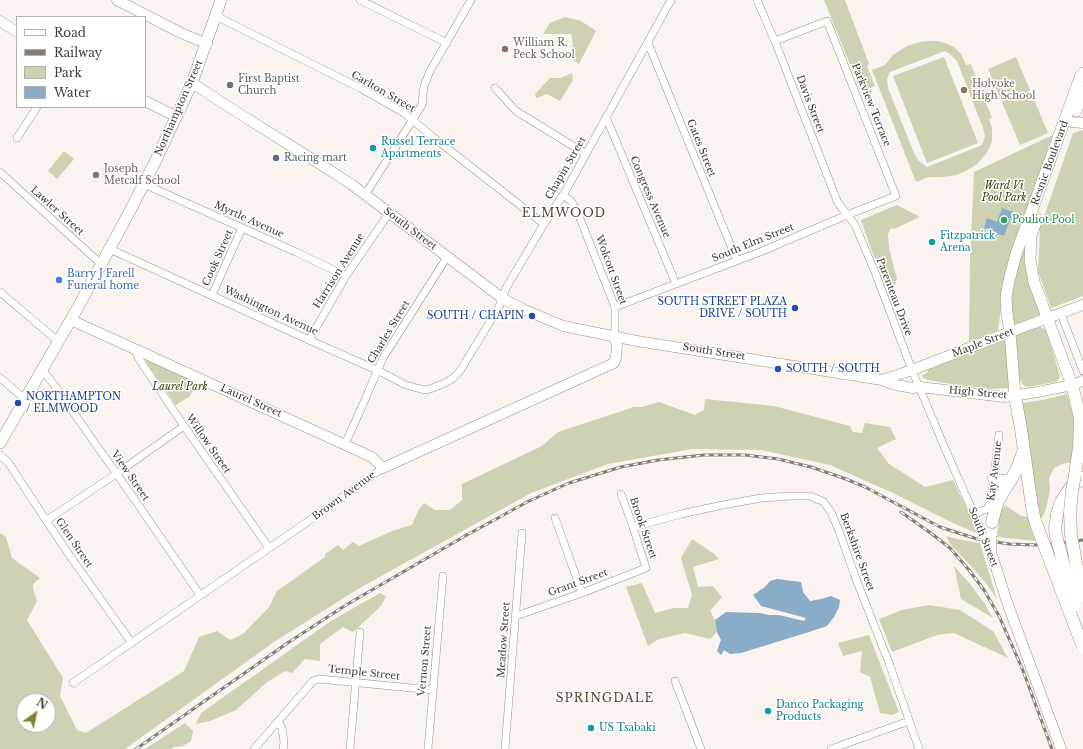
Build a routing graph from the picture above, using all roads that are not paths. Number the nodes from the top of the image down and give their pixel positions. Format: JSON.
{"nodes":[{"id":1,"x":117,"y":0,"type":"edge"},
{"id":2,"x":221,"y":0,"type":"edge"},
{"id":3,"x":360,"y":0,"type":"edge"},
{"id":4,"x":471,"y":0,"type":"edge"},
{"id":5,"x":671,"y":0,"type":"edge"},
{"id":6,"x":757,"y":0,"type":"edge"},
{"id":7,"x":216,"y":16,"type":"junction"},
{"id":8,"x":0,"y":21,"type":"edge"},
{"id":9,"x":16,"y":31,"type":"edge"},
{"id":10,"x":775,"y":41,"type":"junction"},
{"id":11,"x":447,"y":43,"type":"junction"},
{"id":12,"x":648,"y":43,"type":"junction"},
{"id":13,"x":207,"y":44,"type":"junction"},
{"id":14,"x":1083,"y":73,"type":"edge"},
{"id":15,"x":192,"y":83,"type":"junction"},
{"id":16,"x":496,"y":88,"type":"dead end"},
{"id":17,"x":1083,"y":92,"type":"edge"},
{"id":18,"x":146,"y":102,"type":"edge"},
{"id":19,"x":36,"y":108,"type":"edge"},
{"id":20,"x":1076,"y":109,"type":"edge"},
{"id":21,"x":177,"y":117,"type":"junction"},
{"id":22,"x":606,"y":117,"type":"junction"},
{"id":23,"x":412,"y":120,"type":"junction"},
{"id":24,"x":1073,"y":121,"type":"edge"},
{"id":25,"x":17,"y":138,"type":"dead end"},
{"id":26,"x":586,"y":154,"type":"junction"},
{"id":27,"x":0,"y":172,"type":"edge"},
{"id":28,"x":144,"y":184,"type":"junction"},
{"id":29,"x":365,"y":195,"type":"junction"},
{"id":30,"x":563,"y":195,"type":"junction"},
{"id":31,"x":896,"y":196,"type":"joint"},
{"id":32,"x":388,"y":213,"type":"junction"},
{"id":33,"x":847,"y":215,"type":"junction"},
{"id":34,"x":544,"y":224,"type":"junction"},
{"id":35,"x":242,"y":228,"type":"junction"},
{"id":36,"x":110,"y":249,"type":"junction"},
{"id":37,"x":447,"y":257,"type":"junction"},
{"id":38,"x":737,"y":261,"type":"junction"},
{"id":39,"x":101,"y":264,"type":"junction"},
{"id":40,"x":346,"y":276,"type":"junction"},
{"id":41,"x":676,"y":284,"type":"junction"},
{"id":42,"x":0,"y":292,"type":"edge"},
{"id":43,"x":212,"y":295,"type":"junction"},
{"id":44,"x":502,"y":298,"type":"junction"},
{"id":45,"x":1083,"y":305,"type":"edge"},
{"id":46,"x":615,"y":307,"type":"junction"},
{"id":47,"x":1061,"y":314,"type":"junction"},
{"id":48,"x":1047,"y":318,"type":"junction"},
{"id":49,"x":71,"y":320,"type":"junction"},
{"id":50,"x":1010,"y":332,"type":"junction"},
{"id":51,"x":615,"y":337,"type":"junction"},
{"id":52,"x":309,"y":340,"type":"junction"},
{"id":53,"x":59,"y":342,"type":"junction"},
{"id":54,"x":135,"y":349,"type":"junction"},
{"id":55,"x":43,"y":370,"type":"junction"},
{"id":56,"x":377,"y":370,"type":"junction"},
{"id":57,"x":912,"y":370,"type":"junction"},
{"id":58,"x":1083,"y":371,"type":"edge"},
{"id":59,"x":0,"y":378,"type":"edge"},
{"id":60,"x":882,"y":380,"type":"junction"},
{"id":61,"x":1077,"y":383,"type":"edge"},
{"id":62,"x":920,"y":388,"type":"junction"},
{"id":63,"x":424,"y":390,"type":"joint"},
{"id":64,"x":1015,"y":396,"type":"junction"},
{"id":65,"x":26,"y":400,"type":"junction"},
{"id":66,"x":184,"y":426,"type":"junction"},
{"id":67,"x":999,"y":435,"type":"dead end"},
{"id":68,"x":0,"y":443,"type":"edge"},
{"id":69,"x":345,"y":444,"type":"junction"},
{"id":70,"x":1024,"y":449,"type":"junction"},
{"id":71,"x":0,"y":455,"type":"edge"},
{"id":72,"x":383,"y":468,"type":"junction"},
{"id":73,"x":116,"y":474,"type":"junction"},
{"id":74,"x":1079,"y":477,"type":"edge"},
{"id":75,"x":994,"y":478,"type":"junction"},
{"id":76,"x":1010,"y":480,"type":"junction"},
{"id":77,"x":621,"y":494,"type":"dead end"},
{"id":78,"x":995,"y":503,"type":"junction"},
{"id":79,"x":975,"y":514,"type":"junction"},
{"id":80,"x":555,"y":518,"type":"dead end"},
{"id":81,"x":47,"y":520,"type":"junction"},
{"id":82,"x":992,"y":522,"type":"joint"},
{"id":83,"x":633,"y":527,"type":"junction"},
{"id":84,"x":522,"y":533,"type":"dead end"},
{"id":85,"x":988,"y":536,"type":"junction"},
{"id":86,"x":269,"y":548,"type":"junction"},
{"id":87,"x":646,"y":568,"type":"joint"},
{"id":88,"x":443,"y":576,"type":"dead end"},
{"id":89,"x":582,"y":593,"type":"junction"},
{"id":90,"x":200,"y":596,"type":"junction"},
{"id":91,"x":1083,"y":597,"type":"edge"},
{"id":92,"x":516,"y":616,"type":"junction"},
{"id":93,"x":1083,"y":630,"type":"edge"},
{"id":94,"x":360,"y":632,"type":"dead end"},
{"id":95,"x":131,"y":642,"type":"junction"},
{"id":96,"x":1083,"y":647,"type":"edge"},
{"id":97,"x":675,"y":681,"type":"dead end"},
{"id":98,"x":73,"y":683,"type":"dead end"},
{"id":99,"x":355,"y":683,"type":"junction"},
{"id":100,"x":432,"y":690,"type":"junction"},
{"id":101,"x":278,"y":721,"type":"junction"},
{"id":102,"x":909,"y":721,"type":"junction"},
{"id":103,"x":254,"y":749,"type":"edge"},
{"id":104,"x":283,"y":749,"type":"edge"},
{"id":105,"x":350,"y":749,"type":"edge"},
{"id":106,"x":428,"y":749,"type":"edge"},
{"id":107,"x":505,"y":749,"type":"edge"},
{"id":108,"x":701,"y":749,"type":"edge"},
{"id":109,"x":831,"y":749,"type":"edge"},
{"id":110,"x":919,"y":749,"type":"edge"},
{"id":111,"x":1061,"y":749,"type":"edge"}],
"edges":[{"from":1,"to":13,"type":"main road"},
{"from":2,"to":7,"type":"main road","name":"Northampton Street"},
{"from":3,"to":11,"type":"street"},
{"from":4,"to":11,"type":"street"},
{"from":5,"to":12,"type":"street","name":"Chapin Street"},
{"from":6,"to":10,"type":"street","name":"Davis Street"},
{"from":7,"to":13,"type":"main road","name":"Northampton Street"},
{"from":7,"to":23,"type":"street","name":"Carlton Street"},
{"from":8,"to":9,"type":"main road"},
{"from":10,"to":31,"type":"street","name":"Parkview Terrace"},
{"from":10,"to":33,"type":"street","name":"Davis Street"},
{"from":11,"to":23,"type":"street"},
{"from":12,"to":22,"type":"street","name":"Chapin Street"},
{"from":12,"to":38,"type":"street","name":"Gates Street"},
{"from":13,"to":15,"type":"main road","name":"Northampton Street"},
{"from":14,"to":20,"type":"main road","name":"Resnic Boulevard"},
{"from":15,"to":21,"type":"main road","name":"Northampton Street"},
{"from":15,"to":29,"type":"main road","name":"South Street"},
{"from":16,"to":26,"type":"street"},
{"from":17,"to":20,"type":"main road","name":"Resnic Boulevard"},
{"from":18,"to":21,"type":"main road"},
{"from":19,"to":25,"type":"street"},
{"from":20,"to":24,"type":"main road","name":"Resnic Boulevard"},
{"from":21,"to":28,"type":"main road","name":"Northampton Street"},
{"from":22,"to":26,"type":"street","name":"Chapin Street"},
{"from":22,"to":41,"type":"street","name":"Congress Avenue"},
{"from":23,"to":29,"type":"street"},
{"from":23,"to":34,"type":"street","name":"Carlton Street"},
{"from":24,"to":48,"type":"main road","name":"Resnic Boulevard"},
{"from":24,"to":50,"type":"main road","name":"Resnic Boulevard"},
{"from":26,"to":30,"type":"street","name":"Chapin Street"},
{"from":27,"to":39,"type":"street","name":"Lawler Street"},
{"from":28,"to":35,"type":"street","name":"Myrtle Avenue"},
{"from":28,"to":36,"type":"main road","name":"Northampton Street"},
{"from":29,"to":32,"type":"main road","name":"South Street"},
{"from":30,"to":34,"type":"street","name":"Chapin Street"},
{"from":30,"to":46,"type":"street","name":"Wolcott Street"},
{"from":31,"to":33,"type":"street","name":"South Elm Street"},
{"from":32,"to":37,"type":"main road","name":"South Street"},
{"from":32,"to":40,"type":"street","name":"Harrison Avenue"},
{"from":33,"to":38,"type":"street","name":"South Elm Street"},
{"from":33,"to":57,"type":"street","name":"Parenteau Drive"},
{"from":34,"to":44,"type":"street","name":"Chapin Street"},
{"from":35,"to":40,"type":"street","name":"Myrtle Avenue"},
{"from":35,"to":43,"type":"street","name":"Cook Street"},
{"from":36,"to":39,"type":"main road","name":"Northampton Street"},
{"from":36,"to":43,"type":"street","name":"Washington Avenue"},
{"from":37,"to":44,"type":"main road","name":"South Street"},
{"from":37,"to":56,"type":"street","name":"Charles Street"},
{"from":38,"to":41,"type":"street","name":"South Elm Street"},
{"from":39,"to":49,"type":"main road","name":"Northampton Street"},
{"from":40,"to":52,"type":"street","name":"Harrison Avenue"},
{"from":41,"to":46,"type":"street","name":"South Elm Street"},
{"from":42,"to":53,"type":"street"},
{"from":43,"to":52,"type":"street","name":"Washington Avenue"},
{"from":44,"to":51,"type":"main road","name":"South Street"},
{"from":44,"to":63,"type":"street","name":"Chapin Street"},
{"from":45,"to":47,"type":"main road","name":"Maple Street"},
{"from":46,"to":51,"type":"street","name":"Wolcott Street"},
{"from":47,"to":48,"type":"main road","name":"Maple Street"},
{"from":47,"to":58,"type":"street"},
{"from":48,"to":50,"type":"main road","name":"Maple Street"},
{"from":48,"to":61,"type":"main road","name":"Resnic Boulevard"},
{"from":49,"to":53,"type":"main road","name":"Northampton Street"},
{"from":49,"to":54,"type":"main road","name":"Laurel Street"},
{"from":50,"to":57,"type":"main road","name":"Maple Street"},
{"from":50,"to":64,"type":"main road","name":"Resnic Boulevard"},
{"from":51,"to":60,"type":"main road","name":"South Street"},
{"from":51,"to":72,"type":"main road","name":"Brown Avenue"},
{"from":52,"to":56,"type":"street","name":"Washington Avenue"},
{"from":53,"to":55,"type":"main road","name":"Northampton Street"},
{"from":54,"to":66,"type":"street","name":"Willow Street"},
{"from":54,"to":69,"type":"main road","name":"Laurel Street"},
{"from":55,"to":65,"type":"main road","name":"Northampton Street"},
{"from":55,"to":73,"type":"street","name":"View Street"},
{"from":56,"to":63,"type":"street","name":"Washington Avenue"},
{"from":56,"to":69,"type":"street","name":"Charles Street"},
{"from":57,"to":60,"type":"main road","name":"Maple Street"},
{"from":57,"to":62,"type":"street","name":"Parenteau Drive"},
{"from":59,"to":65,"type":"street"},
{"from":60,"to":62,"type":"main road","name":"South Street"},
{"from":61,"to":64,"type":"main road","name":"High Street"},
{"from":61,"to":74,"type":"highway"},
{"from":62,"to":64,"type":"main road","name":"High Street"},
{"from":62,"to":79,"type":"street","name":"South Street"},
{"from":64,"to":70,"type":"highway"},
{"from":65,"to":68,"type":"main road","name":"Northampton Street"},
{"from":66,"to":73,"type":"street"},
{"from":66,"to":86,"type":"street","name":"Willow Street"},
{"from":67,"to":75,"type":"street","name":"Kay Avenue"},
{"from":69,"to":72,"type":"main road","name":"Laurel Street"},
{"from":70,"to":76,"type":"highway"},
{"from":70,"to":96,"type":"highway","bridge":true},
{"from":71,"to":81,"type":"street","name":"Glen Street"},
{"from":72,"to":86,"type":"street","name":"Brown Avenue"},
{"from":73,"to":81,"type":"street"},
{"from":73,"to":90,"type":"street","name":"View Street"},
{"from":74,"to":91,"type":"highway","bridge":true},
{"from":74,"to":93,"type":"highway","bridge":true},
{"from":75,"to":76,"type":"highway"},
{"from":75,"to":78,"type":"street","name":"Kay Avenue"},
{"from":76,"to":78,"type":"highway"},
{"from":77,"to":83,"type":"street","name":"Brook Street"},
{"from":78,"to":79,"type":"street","name":"Kay Avenue"},
{"from":78,"to":82,"type":"highway"},
{"from":79,"to":85,"type":"street","name":"South Street"},
{"from":80,"to":89,"type":"street"},
{"from":81,"to":95,"type":"street","name":"Glen Street"},
{"from":82,"to":85,"type":"main road"},
{"from":83,"to":87,"type":"street","name":"Brook Street"},
{"from":83,"to":102,"type":"street","name":"Berkshire Street"},
{"from":84,"to":92,"type":"street","name":"Meadow Street"},
{"from":85,"to":111,"type":"main road","name":"South Street","bridge":true},
{"from":86,"to":90,"type":"street","name":"Brown Avenue"},
{"from":87,"to":89,"type":"street","name":"Grant Street"},
{"from":88,"to":100,"type":"street","name":"Vernon Street"},
{"from":89,"to":92,"type":"street","name":"Grant Street"},
{"from":90,"to":95,"type":"street","name":"Brown Avenue"},
{"from":92,"to":107,"type":"street","name":"Meadow Street"},
{"from":94,"to":99,"type":"street"},
{"from":95,"to":98,"type":"street","name":"Brown Avenue"},
{"from":97,"to":108,"type":"street"},
{"from":99,"to":100,"type":"street","name":"Temple Street"},
{"from":99,"to":101,"type":"street","name":"Temple Street"},
{"from":99,"to":105,"type":"street"},
{"from":100,"to":106,"type":"street","name":"Vernon Street"},
{"from":101,"to":103,"type":"street","name":"Temple Street"},
{"from":101,"to":104,"type":"street"},
{"from":102,"to":109,"type":"street"},
{"from":102,"to":110,"type":"street","name":"Berkshire Street"}]}
